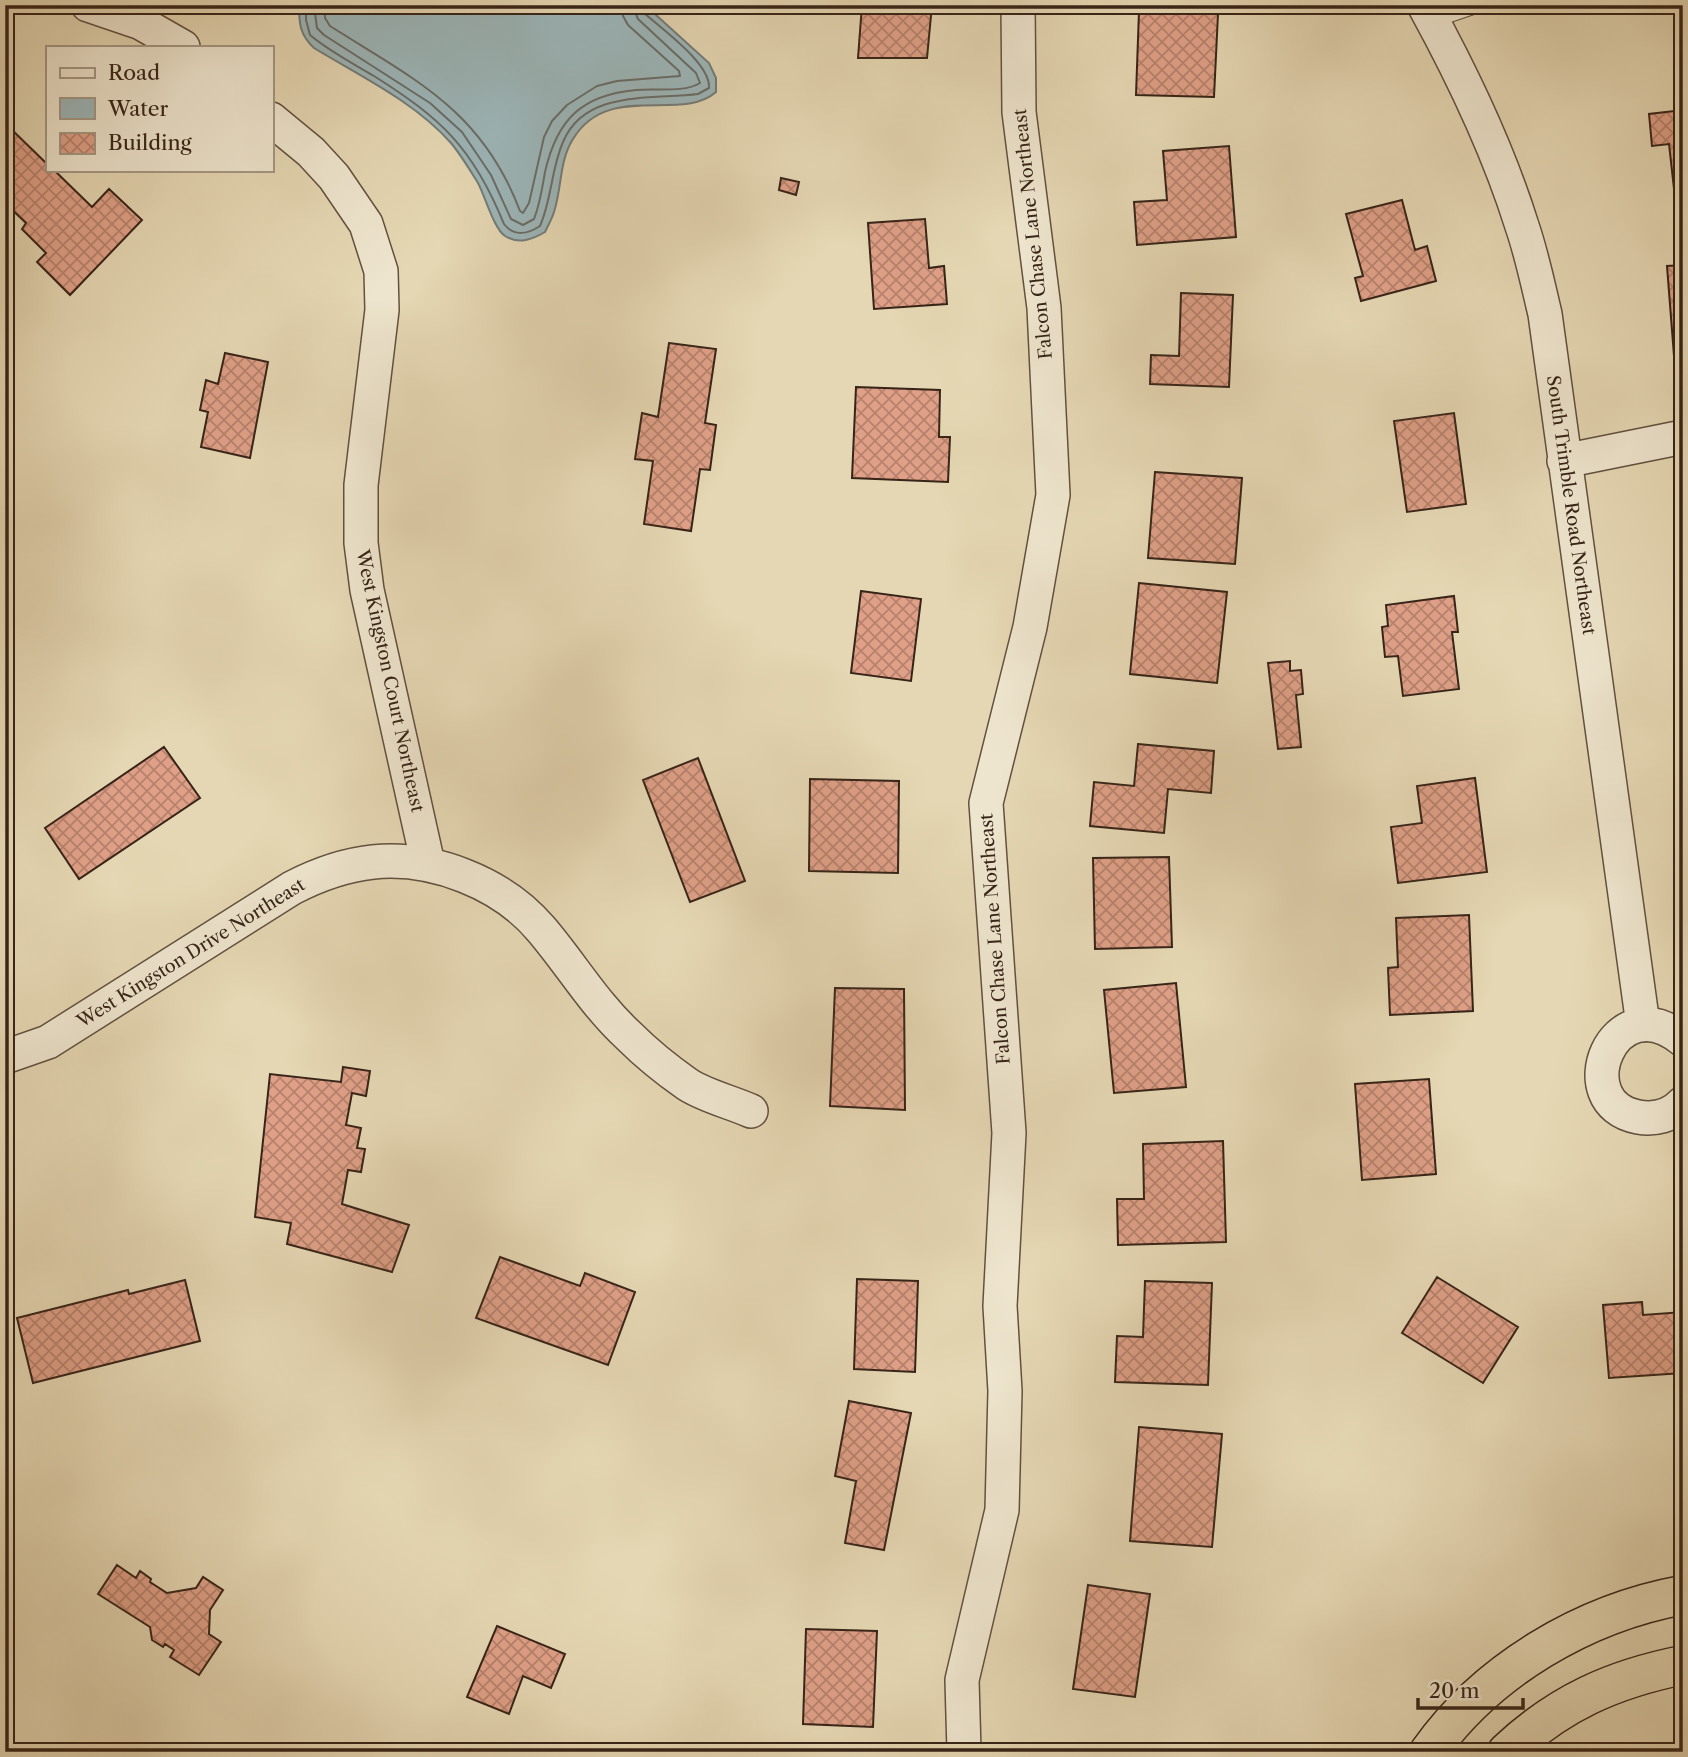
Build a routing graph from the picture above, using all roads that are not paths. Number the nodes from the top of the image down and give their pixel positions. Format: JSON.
{"nodes":[{"id":1,"x":88,"y":5,"type":"edge"},
{"id":2,"x":1018,"y":5,"type":"edge"},
{"id":3,"x":1476,"y":5,"type":"edge"},
{"id":4,"x":1428,"y":13,"type":"edge"},
{"id":5,"x":181,"y":46,"type":"edge"},
{"id":6,"x":273,"y":121,"type":"edge"},
{"id":7,"x":1683,"y":437,"type":"edge"},
{"id":8,"x":1564,"y":461,"type":"junction"},
{"id":9,"x":428,"y":864,"type":"junction"},
{"id":10,"x":1643,"y":1025,"type":"junction"},
{"id":11,"x":1683,"y":1040,"type":"edge"},
{"id":12,"x":5,"y":1057,"type":"edge"},
{"id":13,"x":1683,"y":1103,"type":"edge"},
{"id":14,"x":751,"y":1111,"type":"dead end"},
{"id":15,"x":1683,"y":1595,"type":"edge"},
{"id":16,"x":1683,"y":1665,"type":"edge"},
{"id":17,"x":964,"y":1752,"type":"edge"},
{"id":18,"x":1429,"y":1752,"type":"edge"},
{"id":19,"x":1507,"y":1752,"type":"edge"}],
"edges":[{"from":1,"to":5,"type":"street"},
{"from":2,"to":17,"type":"street","name":"Falcon Chase Lane Northeast"},
{"from":3,"to":4,"type":"lane"},
{"from":4,"to":8,"type":"street","name":"South Trimble Road Northeast"},
{"from":6,"to":9,"type":"street","name":"West Kingston Court Northeast"},
{"from":7,"to":8,"type":"street"},
{"from":8,"to":10,"type":"street","name":"South Trimble Road Northeast"},
{"from":9,"to":12,"type":"street","name":"West Kingston Drive Northeast"},
{"from":9,"to":14,"type":"street","name":"West Kingston Drive Northeast"},
{"from":10,"to":11,"type":"street"},
{"from":10,"to":13,"type":"street"},
{"from":15,"to":18,"type":"highway"},
{"from":16,"to":19,"type":"highway"}]}
